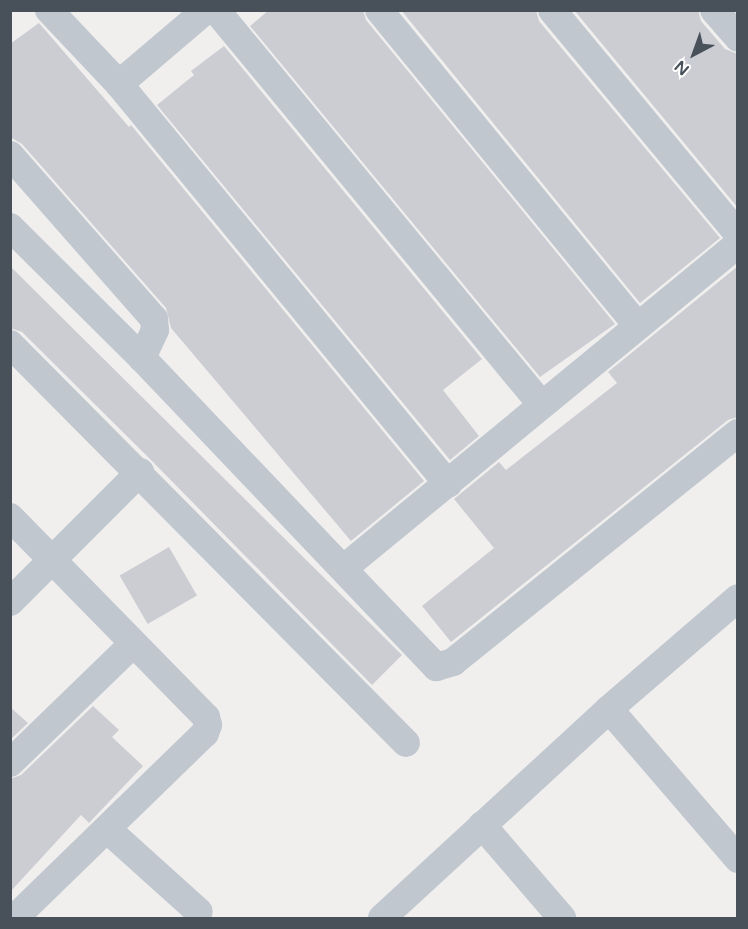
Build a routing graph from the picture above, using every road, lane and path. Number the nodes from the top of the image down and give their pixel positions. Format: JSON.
{"nodes":[{"id":1,"x":49,"y":10,"type":"edge"},
{"id":2,"x":206,"y":10,"type":"edge"},
{"id":3,"x":216,"y":10,"type":"edge"},
{"id":4,"x":379,"y":10,"type":"edge"},
{"id":5,"x":552,"y":10,"type":"edge"},
{"id":6,"x":714,"y":10,"type":"edge"},
{"id":7,"x":738,"y":38,"type":"edge"},
{"id":8,"x":119,"y":84,"type":"junction"},
{"id":9,"x":10,"y":155,"type":"edge"},
{"id":10,"x":10,"y":227,"type":"edge"},
{"id":11,"x":738,"y":234,"type":"edge"},
{"id":12,"x":738,"y":244,"type":"edge"},
{"id":13,"x":637,"y":326,"type":"junction"},
{"id":14,"x":10,"y":344,"type":"edge"},
{"id":15,"x":142,"y":358,"type":"junction"},
{"id":16,"x":541,"y":404,"type":"junction"},
{"id":17,"x":738,"y":433,"type":"edge"},
{"id":18,"x":140,"y":472,"type":"junction"},
{"id":19,"x":448,"y":484,"type":"junction"},
{"id":20,"x":10,"y":517,"type":"edge"},
{"id":21,"x":52,"y":560,"type":"junction"},
{"id":22,"x":344,"y":568,"type":"junction"},
{"id":23,"x":738,"y":597,"type":"edge"},
{"id":24,"x":10,"y":602,"type":"edge"},
{"id":25,"x":133,"y":644,"type":"junction"},
{"id":26,"x":609,"y":709,"type":"junction"},
{"id":27,"x":406,"y":743,"type":"dead end"},
{"id":28,"x":10,"y":763,"type":"edge"},
{"id":29,"x":482,"y":825,"type":"junction"},
{"id":30,"x":108,"y":830,"type":"junction"},
{"id":31,"x":738,"y":859,"type":"edge"},
{"id":32,"x":199,"y":912,"type":"dead end"},
{"id":33,"x":17,"y":918,"type":"edge"},
{"id":34,"x":382,"y":918,"type":"edge"},
{"id":35,"x":562,"y":918,"type":"edge"}],
"edges":[{"from":1,"to":8,"type":"street"},
{"from":2,"to":8,"type":"street"},
{"from":3,"to":16,"type":"street"},
{"from":4,"to":13,"type":"street"},
{"from":5,"to":11,"type":"street"},
{"from":6,"to":7,"type":"street"},
{"from":8,"to":19,"type":"street"},
{"from":9,"to":15,"type":"street"},
{"from":10,"to":15,"type":"street"},
{"from":12,"to":13,"type":"street"},
{"from":13,"to":16,"type":"street"},
{"from":14,"to":18,"type":"street"},
{"from":15,"to":22,"type":"street"},
{"from":16,"to":19,"type":"street"},
{"from":17,"to":22,"type":"street"},
{"from":18,"to":21,"type":"street"},
{"from":18,"to":27,"type":"street"},
{"from":19,"to":22,"type":"street"},
{"from":20,"to":21,"type":"street"},
{"from":21,"to":24,"type":"street"},
{"from":21,"to":25,"type":"street"},
{"from":23,"to":26,"type":"street"},
{"from":25,"to":28,"type":"street"},
{"from":25,"to":30,"type":"street"},
{"from":26,"to":29,"type":"street"},
{"from":26,"to":31,"type":"street"},
{"from":29,"to":34,"type":"street"},
{"from":29,"to":35,"type":"street"},
{"from":30,"to":32,"type":"street"},
{"from":30,"to":33,"type":"street"}]}
